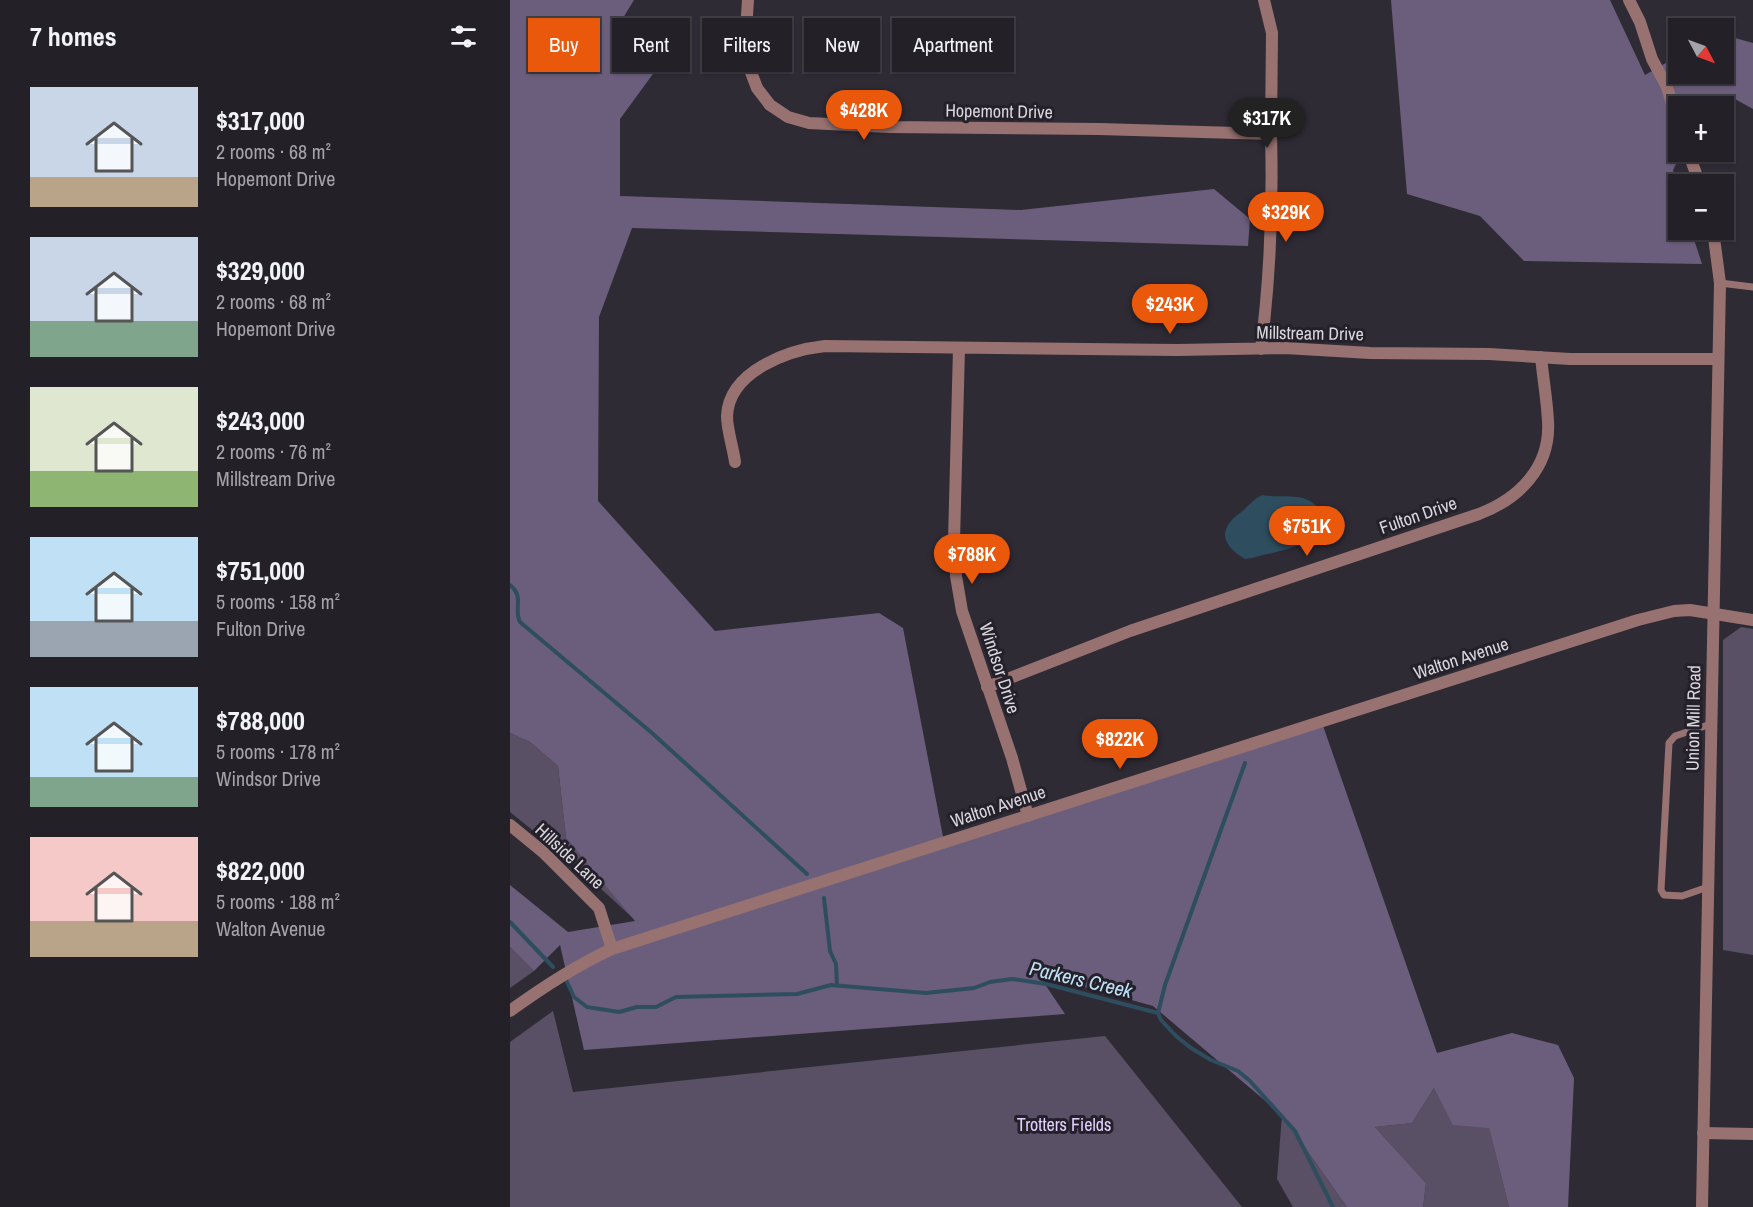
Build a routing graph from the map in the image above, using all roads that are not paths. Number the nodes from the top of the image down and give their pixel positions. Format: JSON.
{"nodes":[{"id":1,"x":748,"y":0,"type":"edge"},
{"id":2,"x":1264,"y":0,"type":"edge"},
{"id":3,"x":1629,"y":0,"type":"edge"},
{"id":4,"x":1670,"y":96,"type":"edge"},
{"id":5,"x":1271,"y":134,"type":"junction"},
{"id":6,"x":1714,"y":240,"type":"edge"},
{"id":7,"x":1720,"y":283,"type":"junction"},
{"id":8,"x":1753,"y":286,"type":"edge"},
{"id":9,"x":959,"y":348,"type":"junction"},
{"id":10,"x":1261,"y":350,"type":"junction"},
{"id":11,"x":1541,"y":357,"type":"junction"},
{"id":12,"x":1718,"y":359,"type":"junction"},
{"id":13,"x":735,"y":462,"type":"dead end"},
{"id":14,"x":1713,"y":614,"type":"junction"},
{"id":15,"x":1753,"y":620,"type":"edge"},
{"id":16,"x":987,"y":687,"type":"junction"},
{"id":17,"x":1711,"y":724,"type":"junction"},
{"id":18,"x":1028,"y":816,"type":"junction"},
{"id":19,"x":510,"y":825,"type":"edge"},
{"id":20,"x":1708,"y":887,"type":"junction"},
{"id":21,"x":612,"y":949,"type":"junction"},
{"id":22,"x":510,"y":1011,"type":"edge"},
{"id":23,"x":1703,"y":1133,"type":"junction"},
{"id":24,"x":1753,"y":1134,"type":"edge"},
{"id":25,"x":1702,"y":1207,"type":"edge"}],
"edges":[{"from":1,"to":5,"type":"street","name":"Hopemont Drive"},
{"from":2,"to":5,"type":"street"},
{"from":3,"to":4,"type":"street"},
{"from":5,"to":10,"type":"street"},
{"from":6,"to":7,"type":"street","name":"Union Mill Road"},
{"from":7,"to":8,"type":"lane"},
{"from":7,"to":12,"type":"street","name":"Union Mill Road"},
{"from":9,"to":10,"type":"street","name":"Millstream Drive"},
{"from":9,"to":13,"type":"street","name":"Millstream Drive"},
{"from":9,"to":16,"type":"street","name":"Windsor Drive"},
{"from":10,"to":11,"type":"street","name":"Millstream Drive"},
{"from":11,"to":12,"type":"street","name":"Millstream Drive"},
{"from":11,"to":16,"type":"street","name":"Fulton Drive"},
{"from":12,"to":14,"type":"street","name":"Union Mill Road"},
{"from":14,"to":15,"type":"street","name":"Walton Avenue"},
{"from":14,"to":17,"type":"street","name":"Union Mill Road"},
{"from":14,"to":18,"type":"street","name":"Walton Avenue"},
{"from":16,"to":18,"type":"street","name":"Windsor Drive"},
{"from":17,"to":20,"type":"street","name":"Union Mill Road"},
{"from":17,"to":20,"type":"lane"},
{"from":18,"to":21,"type":"street","name":"Walton Avenue"},
{"from":19,"to":21,"type":"street","name":"Hillside Lane"},
{"from":20,"to":23,"type":"street","name":"Union Mill Road"},
{"from":21,"to":22,"type":"street","name":"Walton Avenue"},
{"from":23,"to":24,"type":"street"},
{"from":23,"to":25,"type":"street","name":"Union Mill Road"}]}
